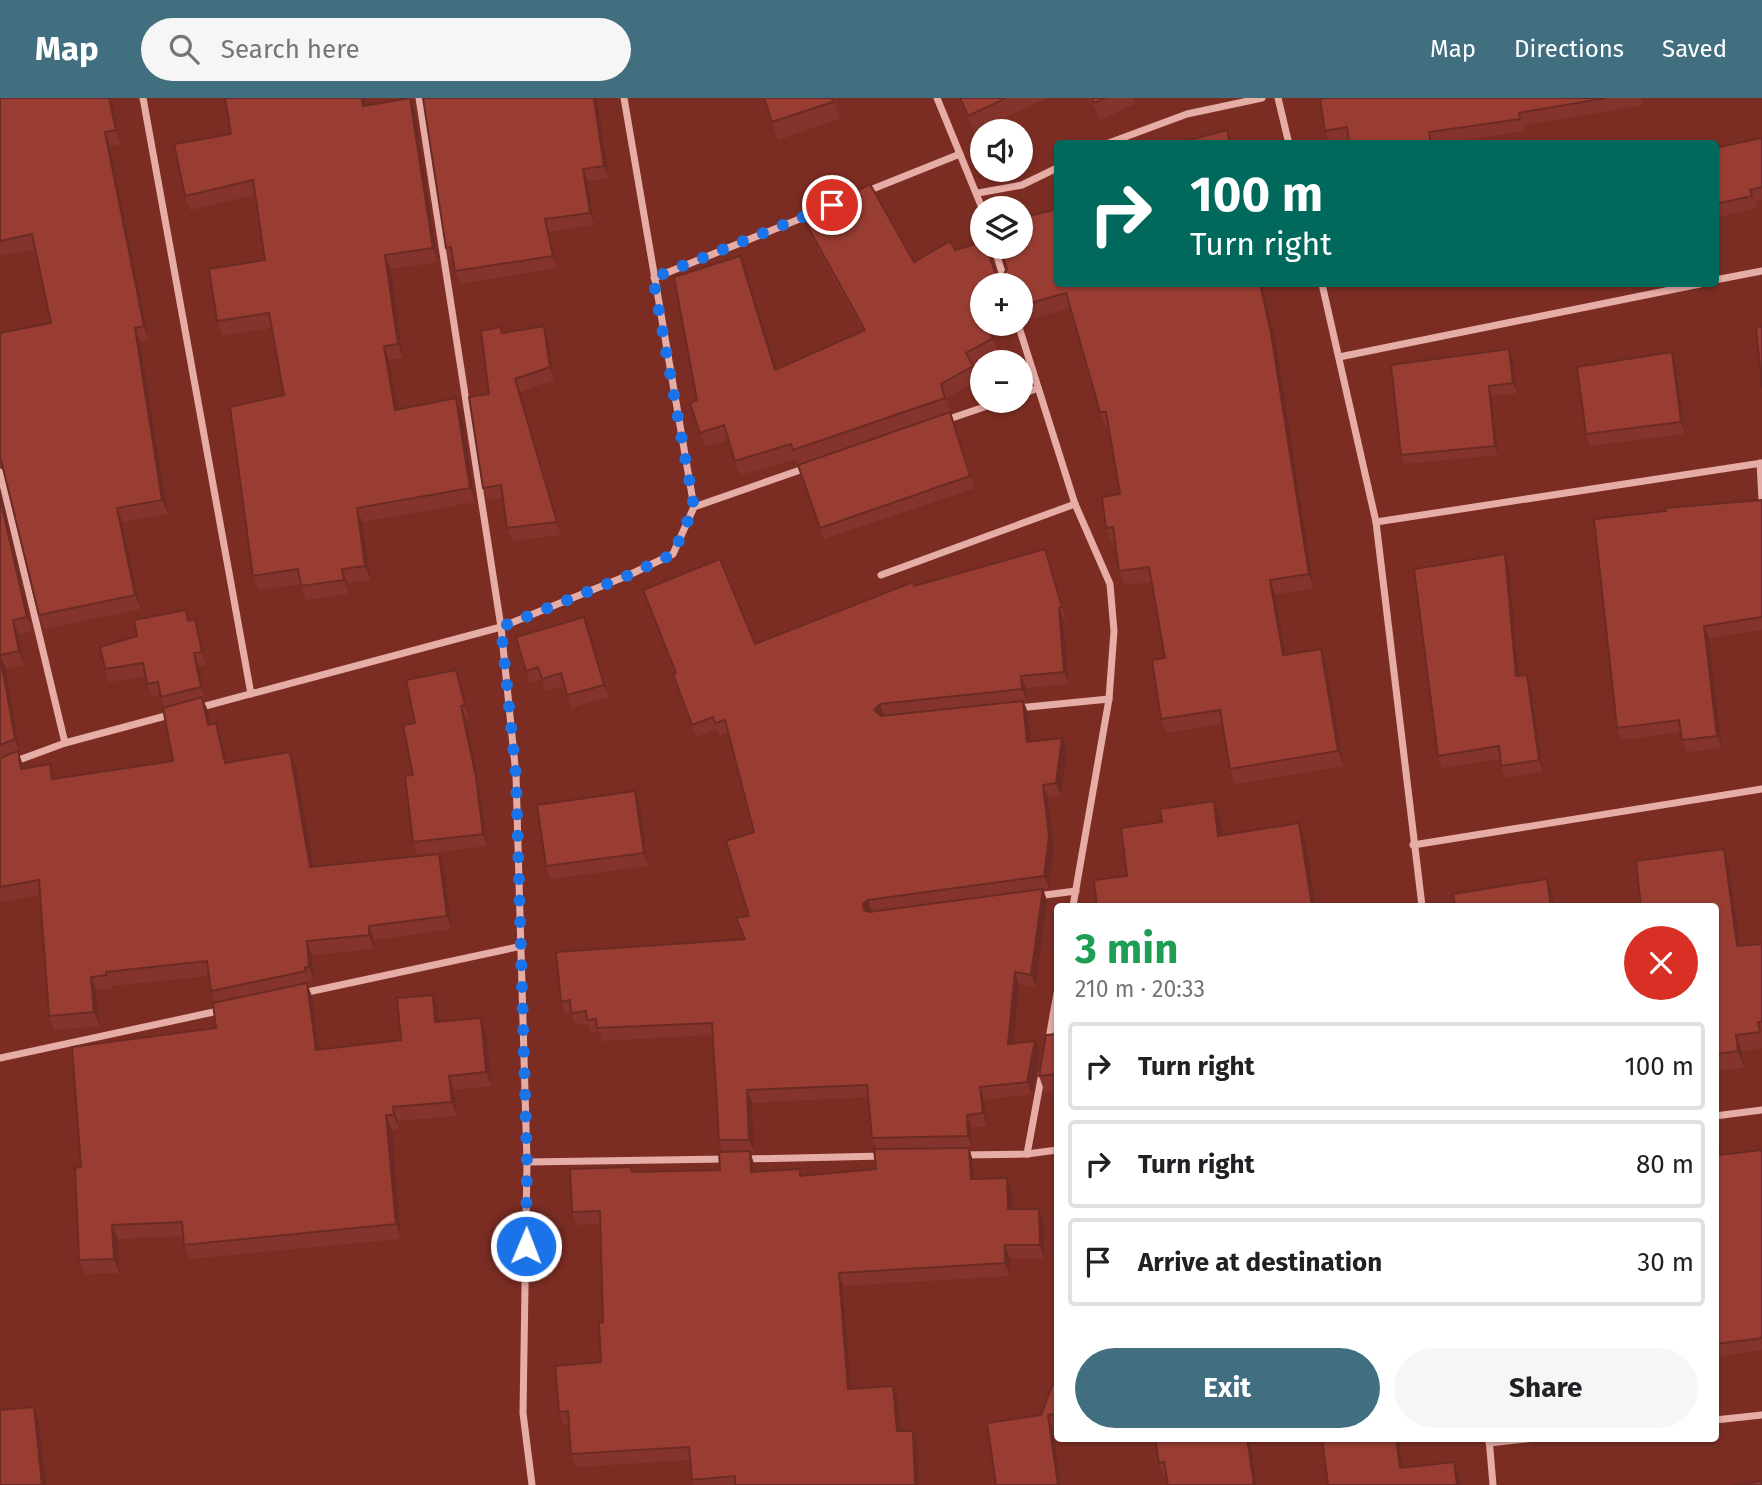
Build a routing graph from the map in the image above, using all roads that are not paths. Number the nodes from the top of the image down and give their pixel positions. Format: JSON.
{"nodes":[{"id":1,"x":144,"y":98,"type":"edge"},
{"id":2,"x":419,"y":98,"type":"edge"},
{"id":3,"x":624,"y":98,"type":"edge"},
{"id":4,"x":937,"y":98,"type":"edge"},
{"id":5,"x":1262,"y":98,"type":"edge"},
{"id":6,"x":1278,"y":98,"type":"edge"},
{"id":7,"x":1117,"y":140,"type":"edge"},
{"id":8,"x":1288,"y":140,"type":"edge"},
{"id":9,"x":960,"y":154,"type":"junction"},
{"id":10,"x":1054,"y":169,"type":"edge"},
{"id":11,"x":978,"y":193,"type":"junction"},
{"id":12,"x":858,"y":195,"type":"edge"},
{"id":13,"x":979,"y":196,"type":"edge"},
{"id":14,"x":845,"y":200,"type":"edge"},
{"id":15,"x":1762,"y":271,"type":"edge"},
{"id":16,"x":653,"y":278,"type":"junction"},
{"id":17,"x":1719,"y":280,"type":"edge"},
{"id":18,"x":1323,"y":287,"type":"edge"},
{"id":19,"x":1685,"y":287,"type":"edge"},
{"id":20,"x":1022,"y":336,"type":"edge"},
{"id":21,"x":1339,"y":357,"type":"junction"},
{"id":22,"x":1038,"y":388,"type":"junction"},
{"id":23,"x":1033,"y":390,"type":"edge"},
{"id":24,"x":970,"y":412,"type":"edge"},
{"id":25,"x":938,"y":423,"type":"edge"},
{"id":26,"x":1761,"y":463,"type":"edge"},
{"id":27,"x":809,"y":467,"type":"edge"},
{"id":28,"x":0,"y":472,"type":"edge"},
{"id":29,"x":1762,"y":499,"type":"edge"},
{"id":30,"x":1075,"y":504,"type":"junction"},
{"id":31,"x":694,"y":507,"type":"junction"},
{"id":32,"x":1376,"y":522,"type":"junction"},
{"id":33,"x":881,"y":575,"type":"dead end"},
{"id":34,"x":501,"y":627,"type":"junction"},
{"id":35,"x":251,"y":694,"type":"junction"},
{"id":36,"x":1109,"y":699,"type":"junction"},
{"id":37,"x":1003,"y":710,"type":"edge"},
{"id":38,"x":65,"y":743,"type":"junction"},
{"id":39,"x":0,"y":767,"type":"edge"},
{"id":40,"x":1762,"y":789,"type":"edge"},
{"id":41,"x":1413,"y":845,"type":"junction"},
{"id":42,"x":1076,"y":891,"type":"junction"},
{"id":43,"x":1022,"y":898,"type":"edge"},
{"id":44,"x":1074,"y":903,"type":"edge"},
{"id":45,"x":1422,"y":903,"type":"edge"},
{"id":46,"x":522,"y":947,"type":"junction"},
{"id":47,"x":294,"y":995,"type":"edge"},
{"id":48,"x":1054,"y":1009,"type":"edge"},
{"id":49,"x":227,"y":1010,"type":"edge"},
{"id":50,"x":1047,"y":1047,"type":"edge"},
{"id":51,"x":0,"y":1058,"type":"edge"},
{"id":52,"x":1045,"y":1060,"type":"edge"},
{"id":53,"x":1762,"y":1110,"type":"edge"},
{"id":54,"x":1719,"y":1115,"type":"edge"},
{"id":55,"x":1054,"y":1150,"type":"edge"},
{"id":56,"x":1027,"y":1154,"type":"junction"},
{"id":57,"x":958,"y":1155,"type":"edge"},
{"id":58,"x":888,"y":1156,"type":"edge"},
{"id":59,"x":527,"y":1163,"type":"junction"},
{"id":60,"x":1762,"y":1415,"type":"edge"},
{"id":61,"x":1719,"y":1420,"type":"edge"},
{"id":62,"x":1489,"y":1442,"type":"edge"},
{"id":63,"x":531,"y":1485,"type":"edge"},
{"id":64,"x":1493,"y":1485,"type":"edge"}],
"edges":[{"from":1,"to":35,"type":"street"},
{"from":2,"to":34,"type":"street"},
{"from":3,"to":16,"type":"street"},
{"from":4,"to":9,"type":"street"},
{"from":5,"to":7,"type":"street"},
{"from":6,"to":8,"type":"street"},
{"from":9,"to":11,"type":"street"},
{"from":9,"to":12,"type":"street"},
{"from":10,"to":11,"type":"street"},
{"from":11,"to":13,"type":"street"},
{"from":14,"to":16,"type":"street"},
{"from":15,"to":17,"type":"street"},
{"from":16,"to":31,"type":"street"},
{"from":18,"to":21,"type":"street"},
{"from":19,"to":21,"type":"street"},
{"from":20,"to":22,"type":"street"},
{"from":21,"to":32,"type":"street"},
{"from":22,"to":23,"type":"street"},
{"from":22,"to":30,"type":"street"},
{"from":24,"to":25,"type":"street"},
{"from":26,"to":29,"type":"street"},
{"from":26,"to":32,"type":"street"},
{"from":27,"to":31,"type":"street"},
{"from":28,"to":38,"type":"street"},
{"from":30,"to":33,"type":"street"},
{"from":30,"to":36,"type":"street"},
{"from":31,"to":34,"type":"street"},
{"from":32,"to":41,"type":"street"},
{"from":34,"to":35,"type":"street"},
{"from":34,"to":46,"type":"street"},
{"from":35,"to":38,"type":"street"},
{"from":36,"to":37,"type":"street"},
{"from":36,"to":42,"type":"street"},
{"from":38,"to":39,"type":"street"},
{"from":40,"to":41,"type":"street"},
{"from":41,"to":45,"type":"street"},
{"from":42,"to":43,"type":"street"},
{"from":42,"to":44,"type":"street"},
{"from":46,"to":47,"type":"street"},
{"from":46,"to":59,"type":"street"},
{"from":48,"to":50,"type":"street"},
{"from":49,"to":51,"type":"street"},
{"from":52,"to":56,"type":"street"},
{"from":53,"to":54,"type":"street"},
{"from":55,"to":56,"type":"street"},
{"from":56,"to":57,"type":"street"},
{"from":58,"to":59,"type":"street"},
{"from":59,"to":63,"type":"street"},
{"from":60,"to":61,"type":"street"},
{"from":62,"to":64,"type":"street"}]}
